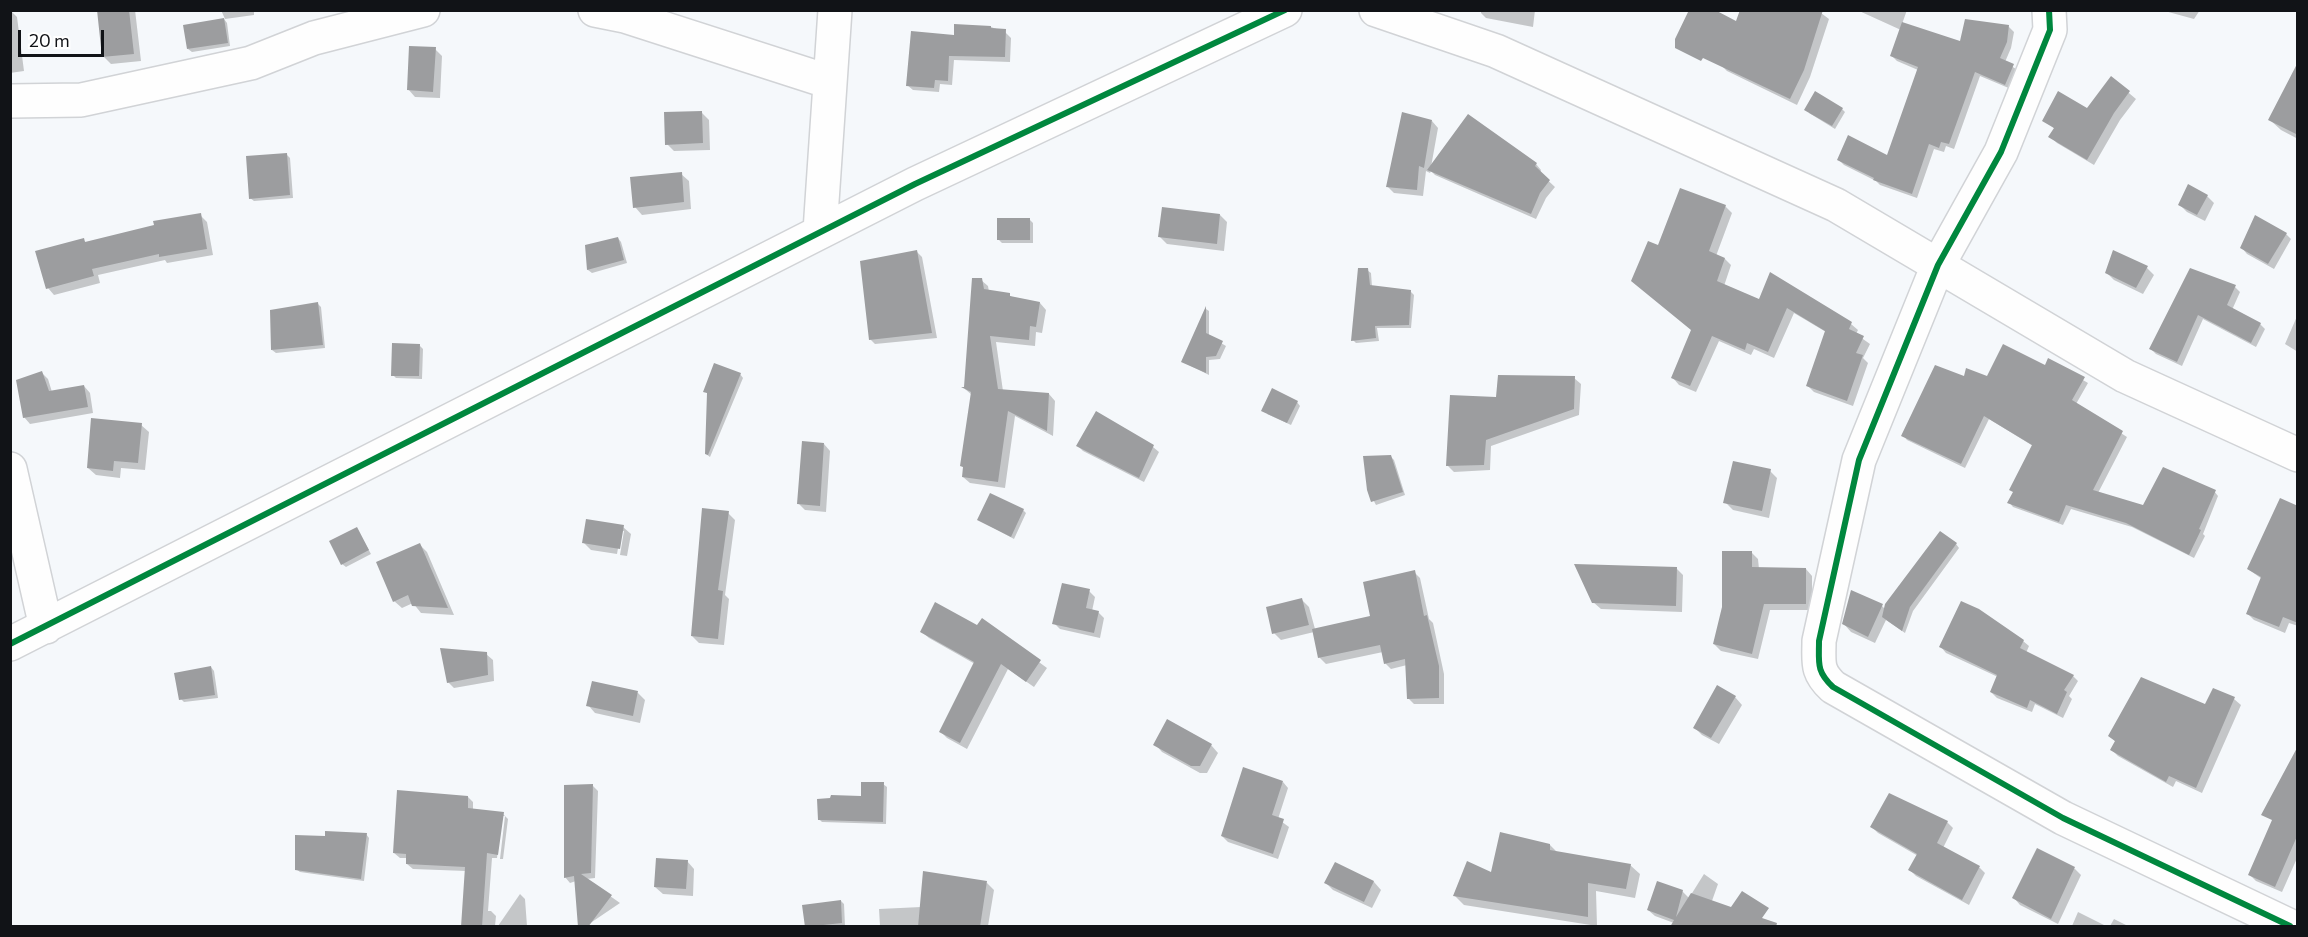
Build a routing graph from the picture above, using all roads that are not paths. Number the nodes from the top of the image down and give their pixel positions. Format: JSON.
{"nodes":[{"id":1,"x":423,"y":10,"type":"edge"},
{"id":2,"x":595,"y":10,"type":"edge"},
{"id":3,"x":835,"y":10,"type":"edge"},
{"id":4,"x":1285,"y":10,"type":"edge"},
{"id":5,"x":1376,"y":10,"type":"edge"},
{"id":6,"x":2049,"y":10,"type":"edge"},
{"id":7,"x":830,"y":82,"type":"junction"},
{"id":8,"x":10,"y":101,"type":"edge"},
{"id":9,"x":820,"y":231,"type":"junction"},
{"id":10,"x":1938,"y":265,"type":"junction"},
{"id":11,"x":2298,"y":455,"type":"edge"},
{"id":12,"x":10,"y":469,"type":"edge"},
{"id":13,"x":46,"y":627,"type":"junction"},
{"id":14,"x":10,"y":644,"type":"edge"},
{"id":15,"x":2290,"y":927,"type":"edge"}],
"edges":[{"from":1,"to":8,"type":"street"},
{"from":2,"to":7,"type":"street"},
{"from":3,"to":7,"type":"street"},
{"from":4,"to":9,"type":"street"},
{"from":5,"to":10,"type":"street"},
{"from":6,"to":10,"type":"street"},
{"from":7,"to":9,"type":"street"},
{"from":9,"to":13,"type":"street"},
{"from":10,"to":11,"type":"street"},
{"from":10,"to":15,"type":"street"},
{"from":12,"to":13,"type":"street"},
{"from":13,"to":14,"type":"street"}]}
